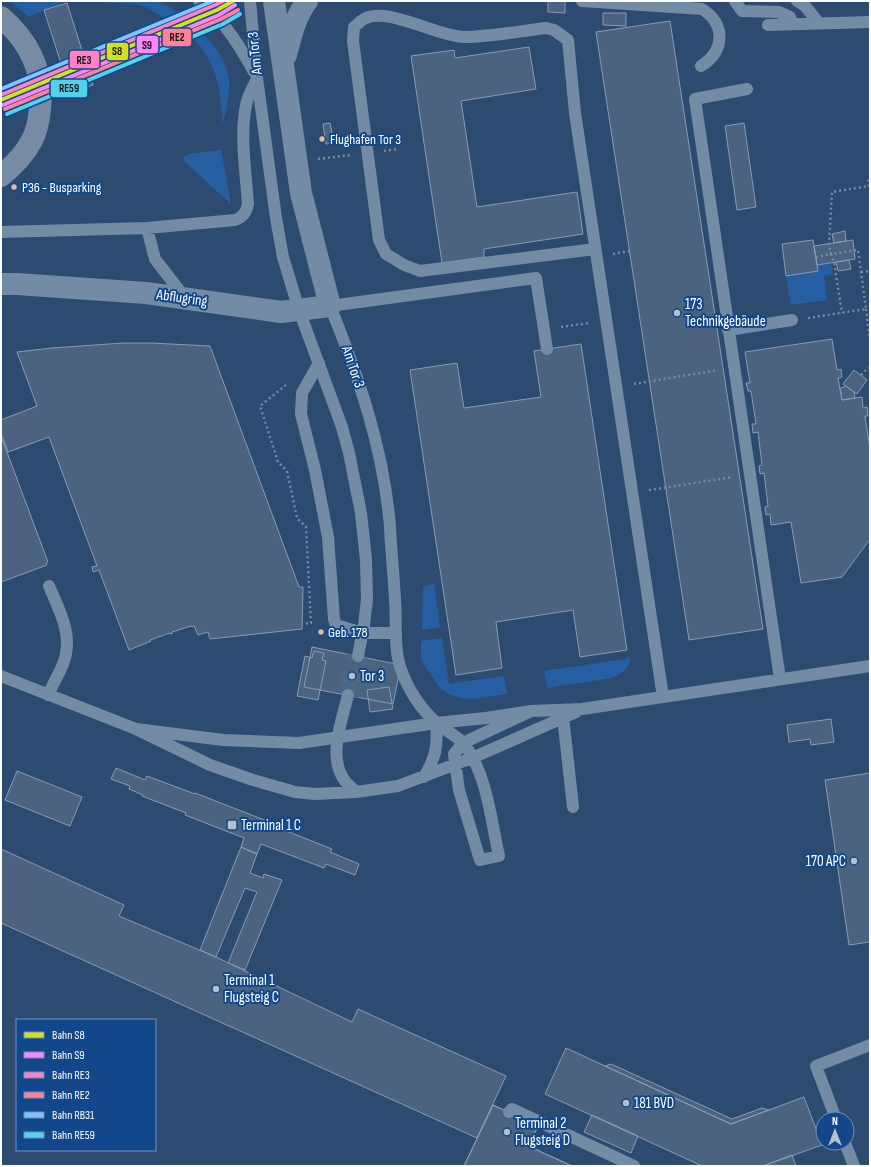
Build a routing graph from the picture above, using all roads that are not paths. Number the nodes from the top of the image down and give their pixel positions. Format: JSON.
{"nodes":[{"id":1,"x":199,"y":1,"type":"edge"},
{"id":2,"x":250,"y":1,"type":"edge"},
{"id":3,"x":274,"y":1,"type":"edge"},
{"id":4,"x":307,"y":1,"type":"edge"},
{"id":5,"x":582,"y":1,"type":"edge"},
{"id":6,"x":735,"y":1,"type":"edge"},
{"id":7,"x":797,"y":1,"type":"edge"},
{"id":8,"x":1,"y":17,"type":"edge"},
{"id":9,"x":870,"y":22,"type":"edge"},
{"id":10,"x":819,"y":23,"type":"junction"},
{"id":11,"x":793,"y":24,"type":"junction"},
{"id":12,"x":768,"y":26,"type":"dead end"},
{"id":13,"x":283,"y":66,"type":"junction"},
{"id":14,"x":701,"y":66,"type":"dead end"},
{"id":15,"x":257,"y":78,"type":"junction"},
{"id":16,"x":747,"y":89,"type":"dead end"},
{"id":17,"x":1,"y":176,"type":"edge"},
{"id":18,"x":147,"y":228,"type":"junction"},
{"id":19,"x":1,"y":232,"type":"edge"},
{"id":20,"x":595,"y":249,"type":"junction"},
{"id":21,"x":1,"y":284,"type":"edge"},
{"id":22,"x":64,"y":288,"type":"junction"},
{"id":23,"x":1,"y":297,"type":"edge"},
{"id":24,"x":187,"y":299,"type":"junction"},
{"id":25,"x":330,"y":306,"type":"junction"},
{"id":26,"x":299,"y":310,"type":"junction"},
{"id":27,"x":792,"y":320,"type":"road end"},
{"id":28,"x":728,"y":330,"type":"junction"},
{"id":29,"x":547,"y":349,"type":"dead end"},
{"id":30,"x":319,"y":363,"type":"junction"},
{"id":31,"x":49,"y":586,"type":"dead end"},
{"id":32,"x":363,"y":633,"type":"junction"},
{"id":33,"x":396,"y":633,"type":"junction"},
{"id":34,"x":358,"y":656,"type":"tunnel mouth"},
{"id":35,"x":870,"y":666,"type":"edge"},
{"id":36,"x":1,"y":676,"type":"edge"},
{"id":37,"x":780,"y":679,"type":"junction"},
{"id":38,"x":48,"y":695,"type":"junction"},
{"id":39,"x":348,"y":695,"type":"tunnel mouth"},
{"id":40,"x":663,"y":697,"type":"junction"},
{"id":41,"x":582,"y":709,"type":"junction"},
{"id":42,"x":531,"y":711,"type":"junction"},
{"id":43,"x":563,"y":717,"type":"junction"},
{"id":44,"x":436,"y":723,"type":"junction"},
{"id":45,"x":136,"y":729,"type":"junction"},
{"id":46,"x":338,"y":738,"type":"junction"},
{"id":47,"x":463,"y":743,"type":"junction"},
{"id":48,"x":472,"y":758,"type":"junction"},
{"id":49,"x":455,"y":764,"type":"junction"},
{"id":50,"x":424,"y":777,"type":"junction"},
{"id":51,"x":356,"y":792,"type":"junction"},
{"id":52,"x":574,"y":807,"type":"dead end"},
{"id":53,"x":870,"y":1045,"type":"edge"},
{"id":54,"x":833,"y":1111,"type":"edge"},
{"id":55,"x":510,"y":1112,"type":"dead end"},
{"id":56,"x":848,"y":1151,"type":"edge"},
{"id":57,"x":634,"y":1166,"type":"edge"},
{"id":58,"x":854,"y":1166,"type":"edge"}],
"edges":[{"from":1,"to":15,"type":"lane"},
{"from":2,"to":15,"type":"lane","name":"Am Tor 3"},
{"from":3,"to":13,"type":"street","name":"Am Tor 3"},
{"from":4,"to":13,"type":"street"},
{"from":5,"to":14,"type":"lane"},
{"from":6,"to":11,"type":"lane"},
{"from":7,"to":10,"type":"lane"},
{"from":8,"to":17,"type":"highway"},
{"from":9,"to":10,"type":"lane"},
{"from":10,"to":11,"type":"lane"},
{"from":11,"to":12,"type":"lane"},
{"from":13,"to":25,"type":"street","name":"Am Tor 3"},
{"from":15,"to":18,"type":"lane"},
{"from":15,"to":26,"type":"lane","name":"Am Tor 3"},
{"from":16,"to":28,"type":"lane"},
{"from":18,"to":19,"type":"lane"},
{"from":18,"to":24,"type":"lane"},
{"from":20,"to":20,"type":"lane"},
{"from":20,"to":40,"type":"lane"},
{"from":21,"to":22,"type":"street","name":"Abflugring"},
{"from":22,"to":23,"type":"street","name":"Abflugring"},
{"from":22,"to":24,"type":"street","name":"Abflugring"},
{"from":24,"to":26,"type":"street","name":"Abflugring"},
{"from":25,"to":26,"type":"street","name":"Abflugring"},
{"from":25,"to":29,"type":"lane"},
{"from":25,"to":33,"type":"lane","name":"Am Tor 3"},
{"from":26,"to":30,"type":"lane","name":"Am Tor 3"},
{"from":27,"to":28,"type":"lane"},
{"from":28,"to":37,"type":"lane"},
{"from":30,"to":32,"type":"lane","name":"Am Tor 3"},
{"from":30,"to":32,"type":"lane"},
{"from":31,"to":38,"type":"lane"},
{"from":32,"to":33,"type":"lane"},
{"from":32,"to":34,"type":"lane"},
{"from":33,"to":44,"type":"lane","name":"Am Tor 3"},
{"from":35,"to":37,"type":"lane"},
{"from":36,"to":38,"type":"lane"},
{"from":37,"to":40,"type":"lane"},
{"from":38,"to":45,"type":"lane"},
{"from":39,"to":46,"type":"lane"},
{"from":40,"to":41,"type":"lane"},
{"from":41,"to":42,"type":"lane"},
{"from":41,"to":43,"type":"lane"},
{"from":42,"to":44,"type":"lane"},
{"from":42,"to":47,"type":"lane"},
{"from":43,"to":48,"type":"lane"},
{"from":43,"to":52,"type":"lane"},
{"from":44,"to":46,"type":"lane"},
{"from":44,"to":47,"type":"lane","name":"Am Tor 3"},
{"from":44,"to":50,"type":"lane"},
{"from":45,"to":46,"type":"lane"},
{"from":45,"to":51,"type":"lane"},
{"from":46,"to":51,"type":"lane"},
{"from":47,"to":48,"type":"lane"},
{"from":47,"to":49,"type":"lane"},
{"from":48,"to":49,"type":"lane"},
{"from":48,"to":49,"type":"lane"},
{"from":49,"to":50,"type":"lane"},
{"from":50,"to":51,"type":"lane"},
{"from":53,"to":54,"type":"lane"},
{"from":55,"to":57,"type":"lane"},
{"from":56,"to":58,"type":"lane"}]}
